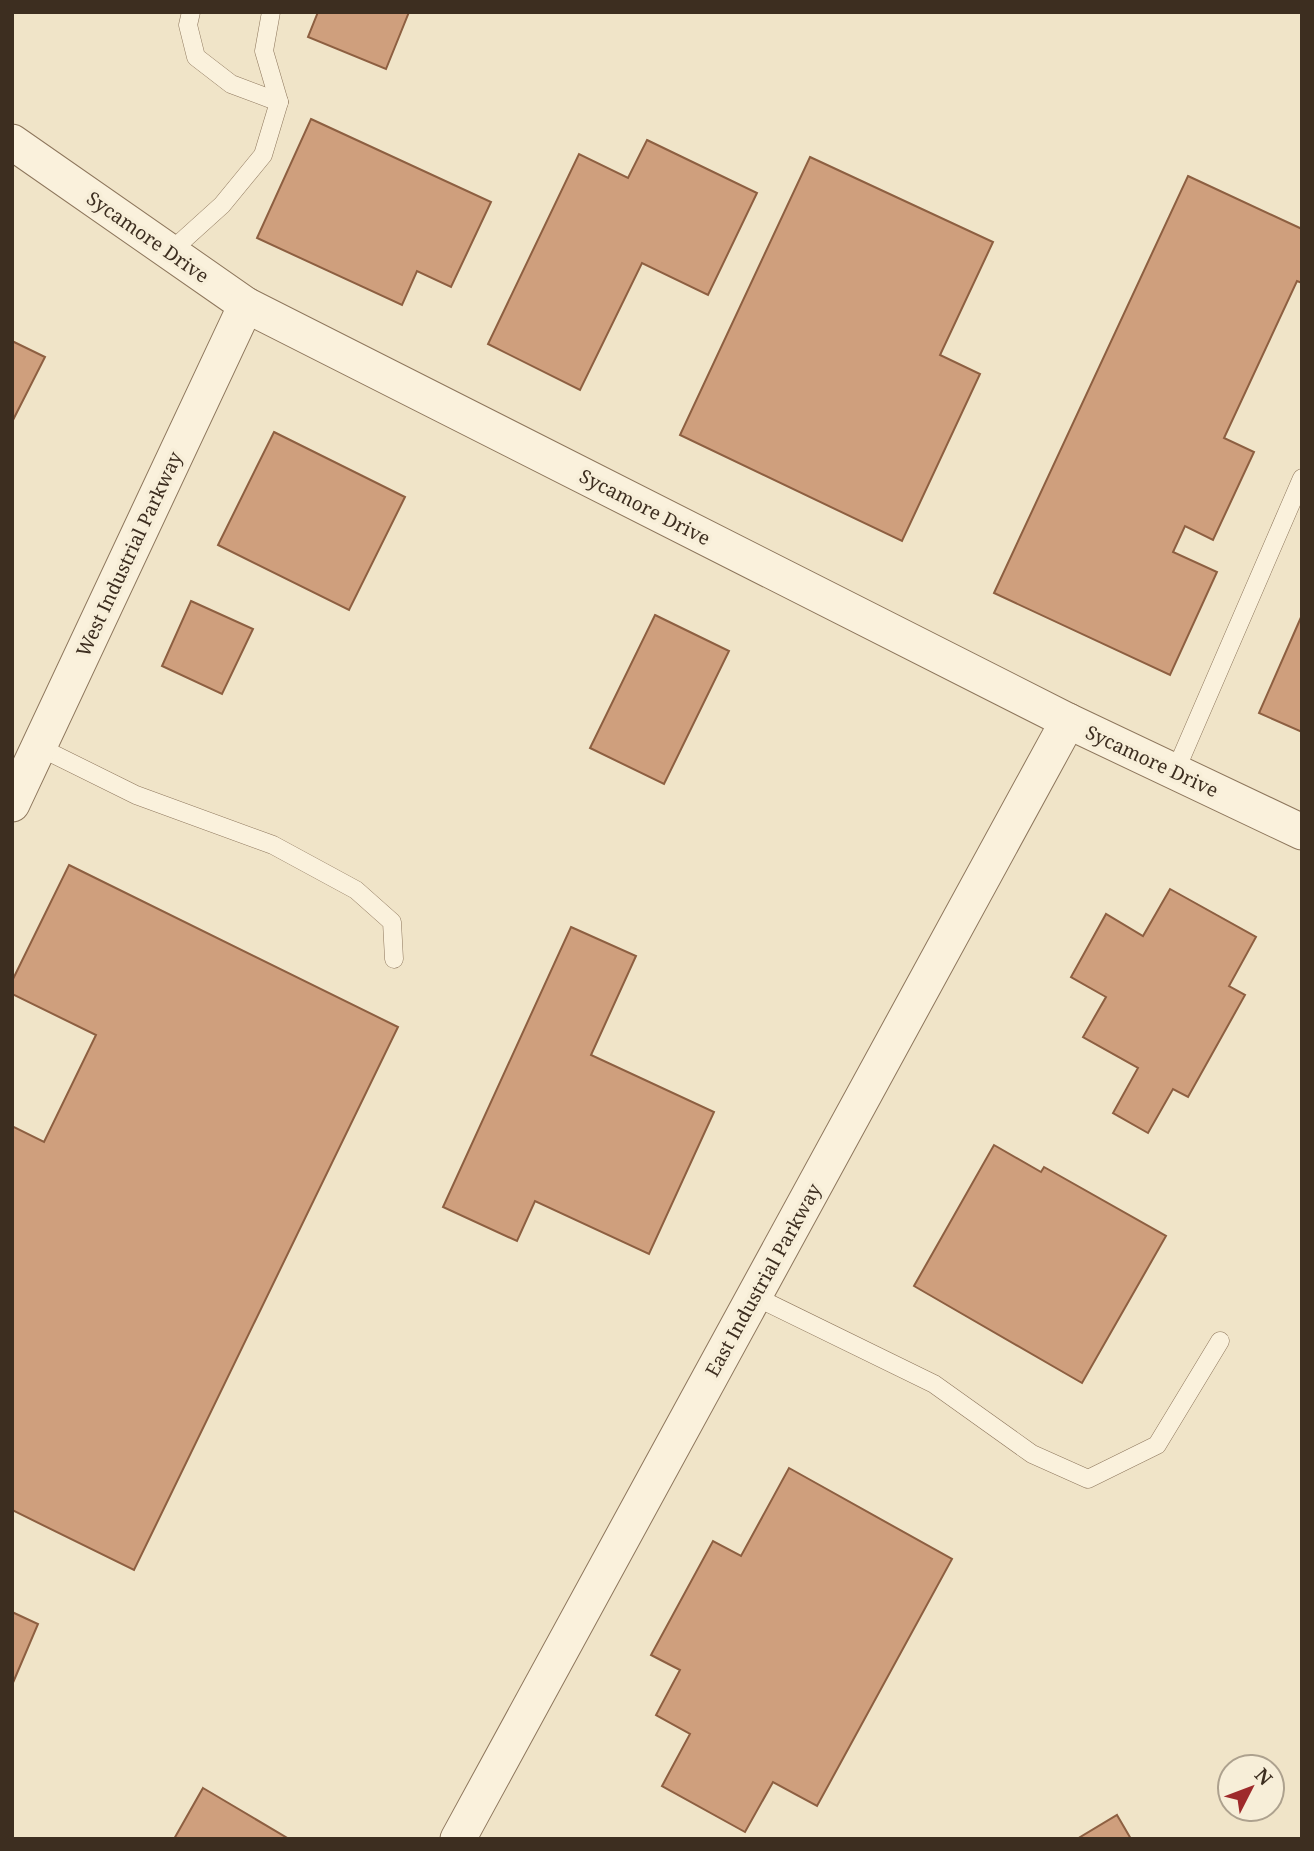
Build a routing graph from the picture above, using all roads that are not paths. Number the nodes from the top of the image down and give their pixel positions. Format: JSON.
{"nodes":[{"id":1,"x":191,"y":12,"type":"edge"},
{"id":2,"x":271,"y":12,"type":"edge"},
{"id":3,"x":279,"y":102,"type":"junction"},
{"id":4,"x":12,"y":142,"type":"edge"},
{"id":5,"x":170,"y":252,"type":"junction"},
{"id":6,"x":246,"y":305,"type":"junction"},
{"id":7,"x":1302,"y":478,"type":"edge"},
{"id":8,"x":1068,"y":721,"type":"junction"},
{"id":9,"x":39,"y":747,"type":"junction"},
{"id":10,"x":1175,"y":772,"type":"junction"},
{"id":11,"x":12,"y":804,"type":"edge"},
{"id":12,"x":1302,"y":832,"type":"edge"},
{"id":13,"x":394,"y":959,"type":"dead end"},
{"id":14,"x":754,"y":1296,"type":"junction"},
{"id":15,"x":1220,"y":1341,"type":"dead end"},
{"id":16,"x":458,"y":1839,"type":"edge"}],
"edges":[{"from":1,"to":3,"type":"lane"},
{"from":2,"to":3,"type":"lane"},
{"from":3,"to":5,"type":"lane"},
{"from":4,"to":5,"type":"street","name":"Sycamore Drive"},
{"from":5,"to":6,"type":"street","name":"Sycamore Drive"},
{"from":6,"to":8,"type":"street","name":"Sycamore Drive"},
{"from":6,"to":9,"type":"street","name":"West Industrial Parkway"},
{"from":7,"to":10,"type":"lane"},
{"from":8,"to":10,"type":"street","name":"Sycamore Drive"},
{"from":8,"to":14,"type":"street","name":"East Industrial Parkway"},
{"from":9,"to":11,"type":"street","name":"West Industrial Parkway"},
{"from":9,"to":13,"type":"lane"},
{"from":10,"to":12,"type":"street","name":"Sycamore Drive"},
{"from":14,"to":15,"type":"lane"},
{"from":14,"to":16,"type":"street","name":"East Industrial Parkway"}]}
